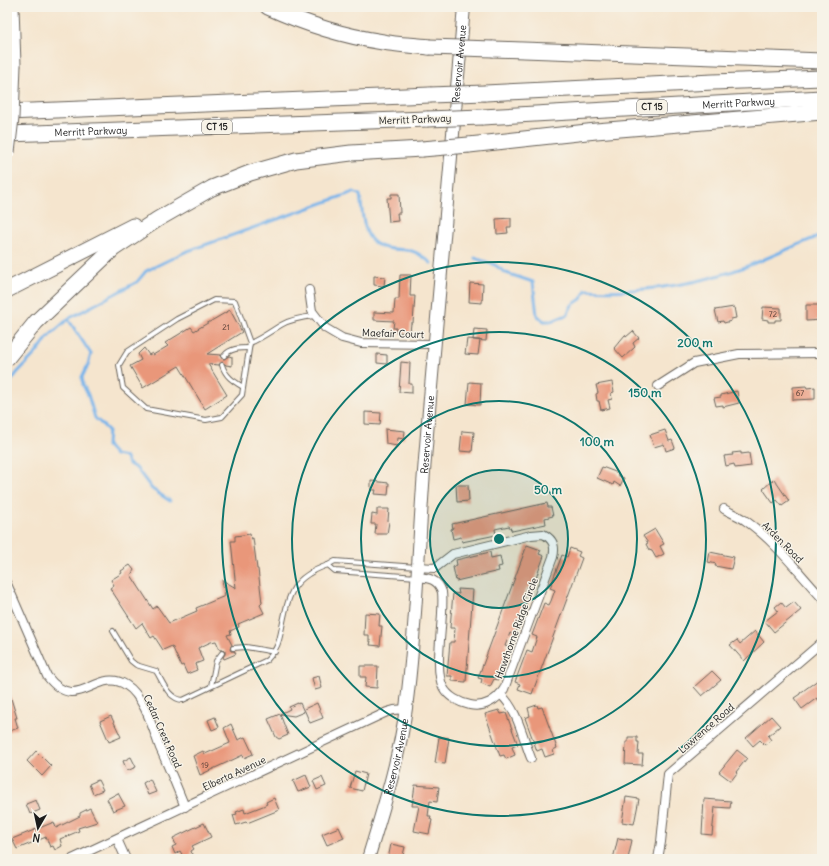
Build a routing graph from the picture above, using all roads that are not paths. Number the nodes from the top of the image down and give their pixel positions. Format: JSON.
{"nodes":[{"id":1,"x":11,"y":7,"type":"edge"},
{"id":2,"x":268,"y":7,"type":"edge"},
{"id":3,"x":464,"y":7,"type":"edge"},
{"id":4,"x":822,"y":61,"type":"edge"},
{"id":5,"x":822,"y":78,"type":"edge"},
{"id":6,"x":822,"y":98,"type":"edge"},
{"id":7,"x":7,"y":112,"type":"edge"},
{"id":8,"x":822,"y":112,"type":"edge"},
{"id":9,"x":7,"y":134,"type":"edge"},
{"id":10,"x":7,"y":152,"type":"edge"},
{"id":11,"x":212,"y":188,"type":"junction"},
{"id":12,"x":7,"y":290,"type":"edge"},
{"id":13,"x":309,"y":290,"type":"dead end"},
{"id":14,"x":315,"y":316,"type":"junction"},
{"id":15,"x":250,"y":343,"type":"junction"},
{"id":16,"x":434,"y":344,"type":"junction"},
{"id":17,"x":250,"y":348,"type":"junction"},
{"id":18,"x":822,"y":353,"type":"edge"},
{"id":19,"x":224,"y":356,"type":"dead end"},
{"id":20,"x":7,"y":358,"type":"edge"},
{"id":21,"x":222,"y":365,"type":"dead end"},
{"id":22,"x":658,"y":386,"type":"dead end"},
{"id":23,"x":243,"y":387,"type":"junction"},
{"id":24,"x":724,"y":509,"type":"dead end"},
{"id":25,"x":328,"y":565,"type":"junction"},
{"id":26,"x":417,"y":572,"type":"junction"},
{"id":27,"x":7,"y":584,"type":"edge"},
{"id":28,"x":822,"y":598,"type":"edge"},
{"id":29,"x":113,"y":631,"type":"dead end"},
{"id":30,"x":822,"y":642,"type":"edge"},
{"id":31,"x":233,"y":648,"type":"dead end"},
{"id":32,"x":275,"y":652,"type":"junction"},
{"id":33,"x":222,"y":653,"type":"dead end"},
{"id":34,"x":211,"y":686,"type":"junction"},
{"id":35,"x":500,"y":694,"type":"junction"},
{"id":36,"x":406,"y":709,"type":"junction"},
{"id":37,"x":531,"y":758,"type":"dead end"},
{"id":38,"x":185,"y":807,"type":"junction"},
{"id":39,"x":117,"y":839,"type":"junction"},
{"id":40,"x":72,"y":859,"type":"edge"},
{"id":41,"x":126,"y":859,"type":"edge"},
{"id":42,"x":368,"y":859,"type":"edge"},
{"id":43,"x":658,"y":859,"type":"edge"}],
"edges":[{"from":1,"to":10,"type":"highway","bridge":true},
{"from":2,"to":4,"type":"highway","bridge":true},
{"from":3,"to":16,"type":"main road","name":"Reservoir Avenue"},
{"from":5,"to":7,"type":"highway","number":"CT 15","bridge":true},
{"from":6,"to":9,"type":"highway","name":"Merritt Parkway","number":"CT 15","bridge":true},
{"from":8,"to":11,"type":"highway","bridge":true},
{"from":11,"to":12,"type":"highway"},
{"from":11,"to":20,"type":"highway"},
{"from":13,"to":14,"type":"street","name":"Maefair Court"},
{"from":14,"to":15,"type":"lane"},
{"from":14,"to":16,"type":"street","name":"Maefair Court"},
{"from":15,"to":17,"type":"lane"},
{"from":15,"to":23,"type":"lane"},
{"from":16,"to":26,"type":"main road","name":"Reservoir Avenue"},
{"from":17,"to":19,"type":"lane"},
{"from":17,"to":23,"type":"lane"},
{"from":18,"to":22,"type":"street"},
{"from":21,"to":23,"type":"lane"},
{"from":24,"to":28,"type":"street","name":"Arden Road"},
{"from":25,"to":26,"type":"lane"},
{"from":25,"to":26,"type":"lane"},
{"from":25,"to":32,"type":"lane"},
{"from":26,"to":35,"type":"street","name":"Hawthorne Ridge Circle"},
{"from":26,"to":35,"type":"street","name":"Hawthorne Ridge Circle"},
{"from":26,"to":36,"type":"main road","name":"Reservoir Avenue"},
{"from":27,"to":38,"type":"street","name":"Cedar Crest Road"},
{"from":29,"to":34,"type":"lane"},
{"from":30,"to":43,"type":"street","name":"Lawrence Road"},
{"from":31,"to":32,"type":"lane"},
{"from":32,"to":34,"type":"lane"},
{"from":33,"to":34,"type":"lane"},
{"from":35,"to":37,"type":"street"},
{"from":36,"to":38,"type":"street","name":"Elberta Avenue"},
{"from":36,"to":42,"type":"main road","name":"Reservoir Avenue"},
{"from":38,"to":39,"type":"street","name":"Elberta Avenue"},
{"from":39,"to":40,"type":"street","name":"Elberta Avenue"},
{"from":39,"to":41,"type":"street"}]}
